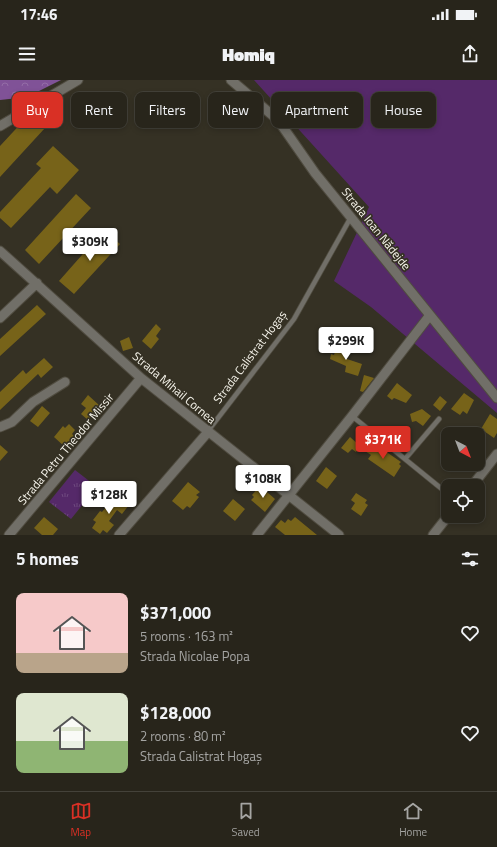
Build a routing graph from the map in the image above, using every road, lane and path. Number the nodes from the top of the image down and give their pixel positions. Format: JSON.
{"nodes":[{"id":1,"x":78,"y":80,"type":"edge"},
{"id":2,"x":231,"y":80,"type":"edge"},
{"id":3,"x":0,"y":126,"type":"edge"},
{"id":4,"x":351,"y":217,"type":"junction"},
{"id":5,"x":0,"y":250,"type":"edge"},
{"id":6,"x":37,"y":283,"type":"junction"},
{"id":7,"x":430,"y":315,"type":"junction"},
{"id":8,"x":0,"y":318,"type":"edge"},
{"id":9,"x":142,"y":378,"type":"junction"},
{"id":10,"x":65,"y":382,"type":"dead end"},
{"id":11,"x":497,"y":398,"type":"edge"},
{"id":12,"x":352,"y":416,"type":"junction"},
{"id":13,"x":439,"y":419,"type":"dead end"},
{"id":14,"x":0,"y":427,"type":"edge"},
{"id":15,"x":208,"y":432,"type":"junction"},
{"id":16,"x":497,"y":454,"type":"edge"},
{"id":17,"x":405,"y":459,"type":"junction"},
{"id":18,"x":477,"y":479,"type":"edge"},
{"id":19,"x":441,"y":488,"type":"edge"},
{"id":20,"x":289,"y":495,"type":"junction"},
{"id":21,"x":443,"y":523,"type":"edge"},
{"id":22,"x":0,"y":531,"type":"edge"},
{"id":23,"x":5,"y":535,"type":"edge"},
{"id":24,"x":9,"y":535,"type":"edge"},
{"id":25,"x":119,"y":535,"type":"edge"},
{"id":26,"x":257,"y":535,"type":"edge"},
{"id":27,"x":339,"y":535,"type":"edge"},
{"id":28,"x":434,"y":535,"type":"edge"}],
"edges":[{"from":1,"to":3,"type":"street"},
{"from":2,"to":4,"type":"street","name":"Strada Ioan Nădejde"},
{"from":4,"to":7,"type":"street","name":"Strada Ioan Nădejde"},
{"from":4,"to":15,"type":"lane","name":"Strada Calistrat Hogaș"},
{"from":5,"to":6,"type":"street","name":"Strada Mihail Cornea"},
{"from":6,"to":8,"type":"street"},
{"from":6,"to":9,"type":"street","name":"Strada Mihail Cornea"},
{"from":7,"to":11,"type":"street","name":"Strada Ioan Nădejde"},
{"from":7,"to":12,"type":"street"},
{"from":9,"to":15,"type":"street","name":"Strada Mihail Cornea"},
{"from":9,"to":24,"type":"street","name":"Strada Petru Theodor Missir"},
{"from":10,"to":14,"type":"street"},
{"from":12,"to":17,"type":"lane"},
{"from":12,"to":20,"type":"street"},
{"from":13,"to":17,"type":"lane"},
{"from":15,"to":20,"type":"street","name":"Strada Mihail Cornea"},
{"from":15,"to":25,"type":"street","name":"Strada Calistrat Hogaș"},
{"from":16,"to":18,"type":"street"},
{"from":17,"to":19,"type":"lane"},
{"from":20,"to":26,"type":"street"},
{"from":20,"to":27,"type":"street","name":"Strada Mihail Cornea"},
{"from":21,"to":28,"type":"street"},
{"from":22,"to":23,"type":"street"}]}
